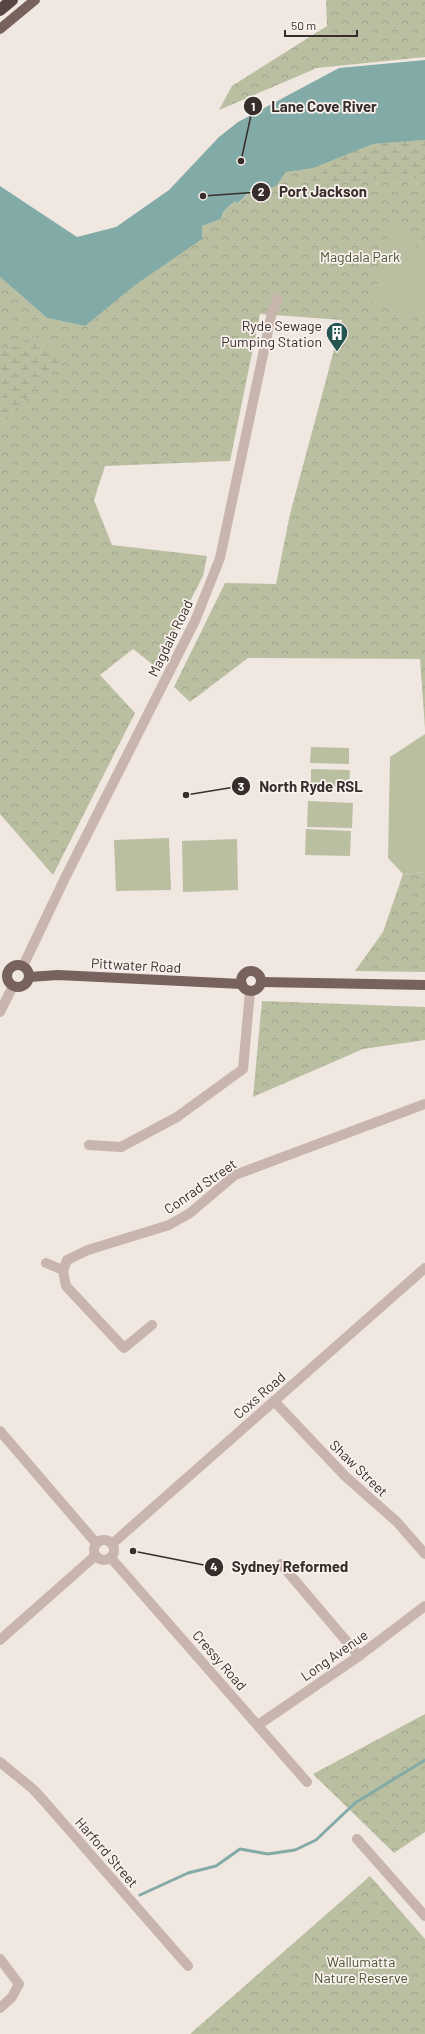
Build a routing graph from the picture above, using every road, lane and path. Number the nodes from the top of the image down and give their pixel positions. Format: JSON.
{"nodes":[{"id":1,"x":12,"y":0,"type":"edge"},
{"id":2,"x":35,"y":0,"type":"edge"},
{"id":3,"x":0,"y":10,"type":"edge"},
{"id":4,"x":0,"y":29,"type":"edge"},
{"id":5,"x":278,"y":299,"type":"dead end"},
{"id":6,"x":23,"y":966,"type":"junction"},
{"id":7,"x":3,"y":975,"type":"edge"},
{"id":8,"x":29,"y":977,"type":"junction"},
{"id":9,"x":261,"y":982,"type":"junction"},
{"id":10,"x":242,"y":984,"type":"junction"},
{"id":11,"x":425,"y":985,"type":"edge"},
{"id":12,"x":13,"y":986,"type":"junction"},
{"id":13,"x":250,"y":991,"type":"junction"},
{"id":14,"x":0,"y":1012,"type":"edge"},
{"id":15,"x":425,"y":1104,"type":"edge"},
{"id":16,"x":89,"y":1145,"type":"dead end"},
{"id":17,"x":46,"y":1263,"type":"dead end"},
{"id":18,"x":425,"y":1268,"type":"edge"},
{"id":19,"x":63,"y":1270,"type":"junction"},
{"id":20,"x":152,"y":1325,"type":"dead end"},
{"id":21,"x":274,"y":1401,"type":"junction"},
{"id":22,"x":0,"y":1431,"type":"edge"},
{"id":23,"x":96,"y":1543,"type":"junction"},
{"id":24,"x":112,"y":1544,"type":"junction"},
{"id":25,"x":425,"y":1554,"type":"edge"},
{"id":26,"x":95,"y":1556,"type":"junction"},
{"id":27,"x":111,"y":1558,"type":"junction"},
{"id":28,"x":281,"y":1564,"type":"dead end"},
{"id":29,"x":425,"y":1606,"type":"edge"},
{"id":30,"x":0,"y":1640,"type":"edge"},
{"id":31,"x":358,"y":1656,"type":"junction"},
{"id":32,"x":258,"y":1725,"type":"junction"},
{"id":33,"x":0,"y":1762,"type":"edge"},
{"id":34,"x":307,"y":1782,"type":"dead end"},
{"id":35,"x":357,"y":1839,"type":"dead end"},
{"id":36,"x":425,"y":1916,"type":"edge"},
{"id":37,"x":0,"y":1960,"type":"edge"},
{"id":38,"x":188,"y":1966,"type":"dead end"},
{"id":39,"x":0,"y":2008,"type":"edge"}],
"edges":[{"from":1,"to":3,"type":"highway"},
{"from":2,"to":4,"type":"main road"},
{"from":5,"to":6,"type":"street","name":"Magdala Road"},
{"from":6,"to":7,"type":"main road"},
{"from":6,"to":8,"type":"main road"},
{"from":7,"to":12,"type":"main road"},
{"from":8,"to":10,"type":"main road","name":"Pittwater Road"},
{"from":8,"to":12,"type":"main road"},
{"from":9,"to":10,"type":"main road"},
{"from":9,"to":11,"type":"main road"},
{"from":9,"to":13,"type":"main road"},
{"from":10,"to":13,"type":"main road"},
{"from":12,"to":14,"type":"street"},
{"from":13,"to":16,"type":"street"},
{"from":15,"to":19,"type":"street","name":"Conrad Street"},
{"from":17,"to":19,"type":"street"},
{"from":18,"to":21,"type":"street","name":"Coxs Road"},
{"from":19,"to":20,"type":"street"},
{"from":21,"to":24,"type":"street","name":"Coxs Road"},
{"from":21,"to":25,"type":"street","name":"Shaw Street"},
{"from":22,"to":23,"type":"street"},
{"from":23,"to":24,"type":"street"},
{"from":23,"to":26,"type":"street"},
{"from":24,"to":27,"type":"street"},
{"from":26,"to":27,"type":"street"},
{"from":26,"to":30,"type":"street"},
{"from":27,"to":32,"type":"street","name":"Cressy Road"},
{"from":28,"to":31,"type":"street"},
{"from":29,"to":31,"type":"street","name":"Long Avenue"},
{"from":31,"to":32,"type":"street","name":"Long Avenue"},
{"from":32,"to":34,"type":"street","name":"Cressy Road"},
{"from":33,"to":38,"type":"street","name":"Harford Street"},
{"from":35,"to":36,"type":"street"},
{"from":37,"to":39,"type":"street"}]}
